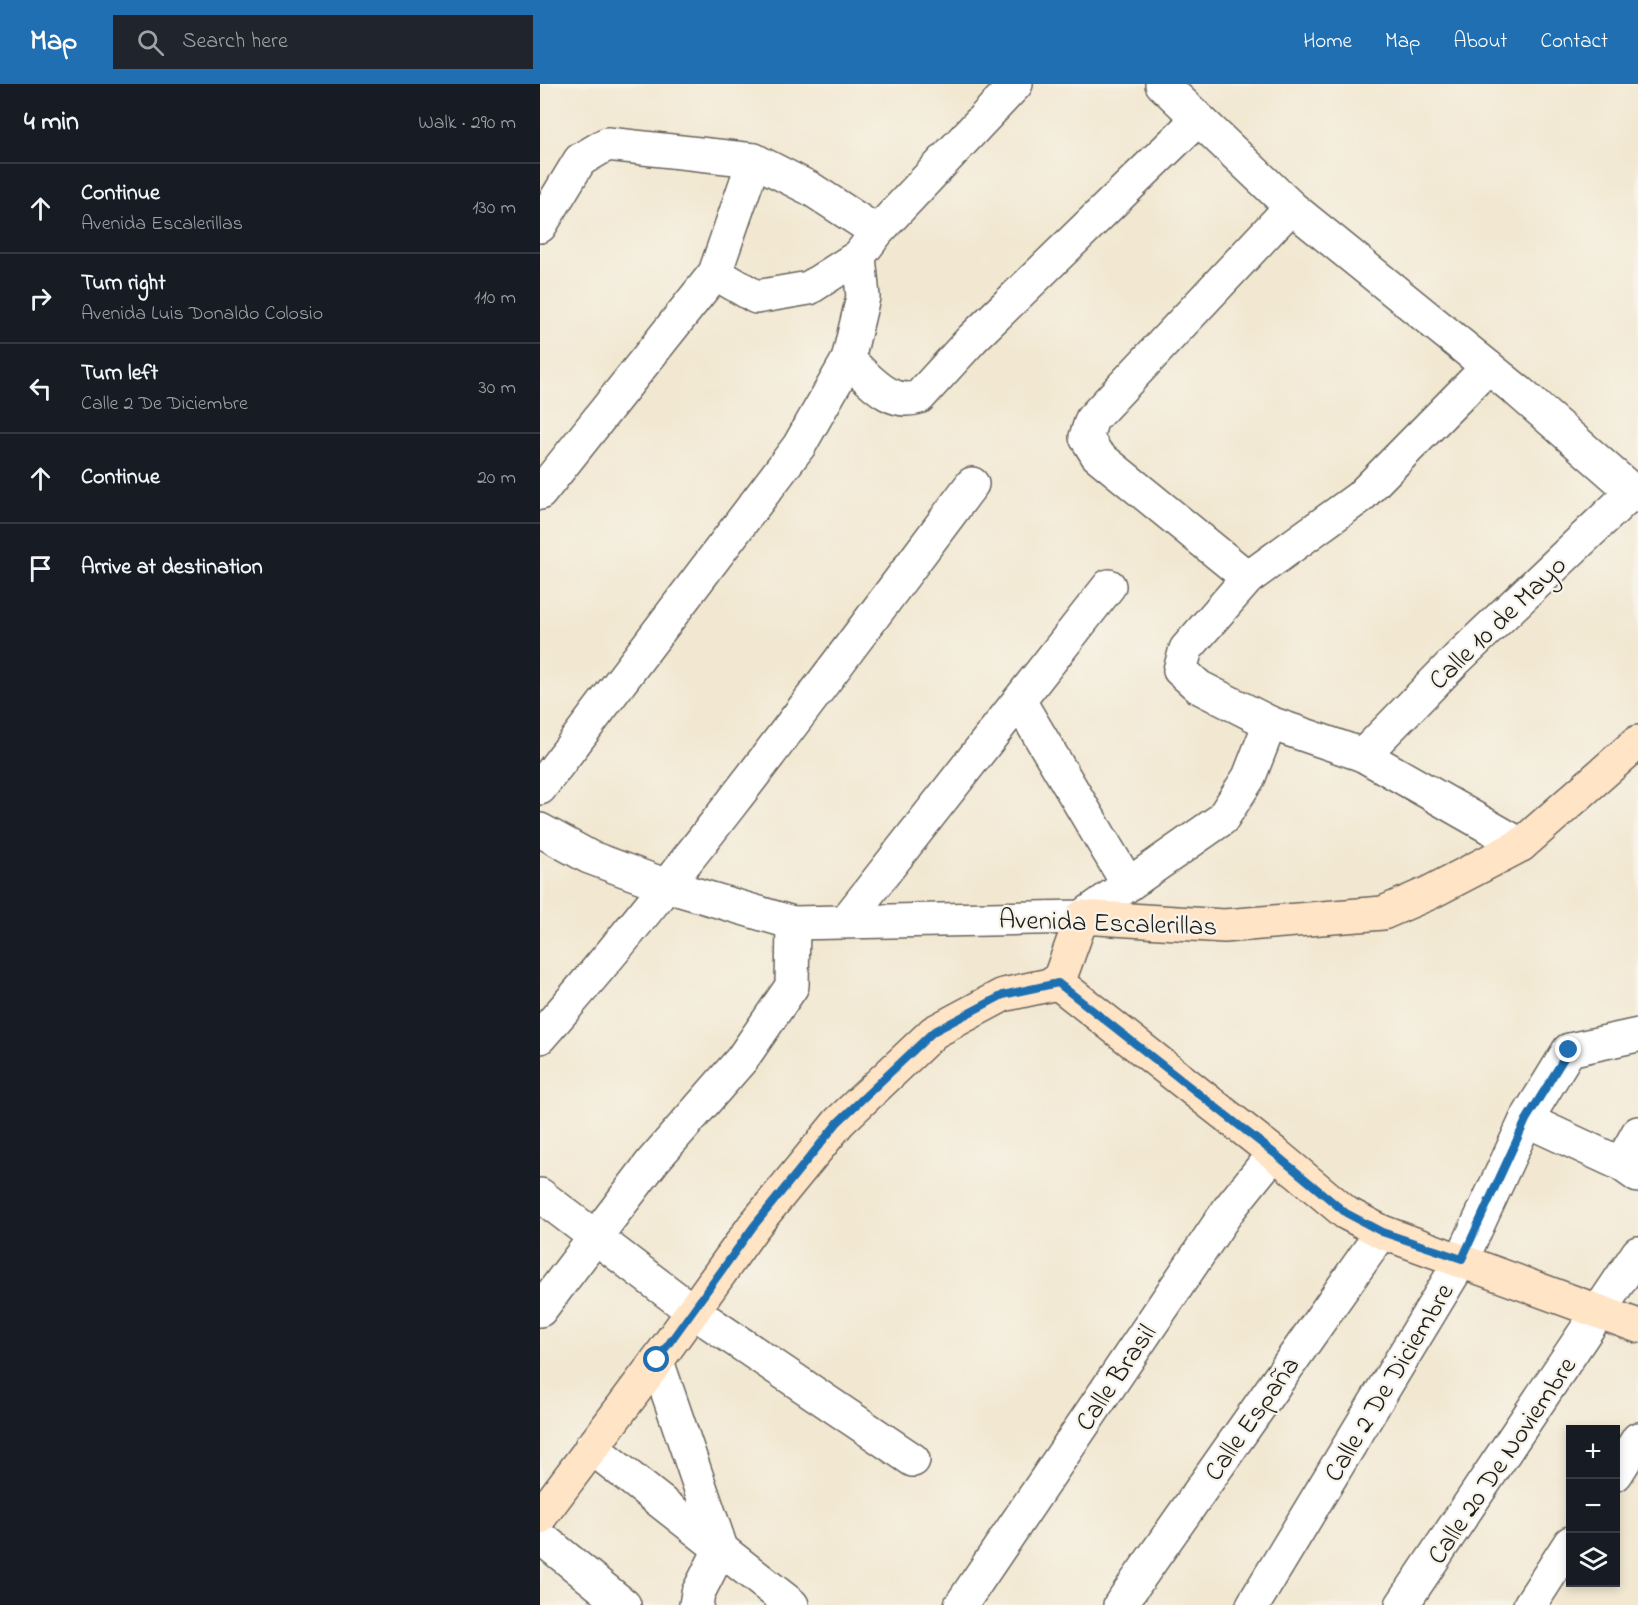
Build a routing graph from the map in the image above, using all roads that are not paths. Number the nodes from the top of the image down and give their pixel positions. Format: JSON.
{"nodes":[{"id":1,"x":1016,"y":84,"type":"edge"},
{"id":2,"x":1162,"y":84,"type":"edge"},
{"id":3,"x":1198,"y":119,"type":"junction"},
{"id":4,"x":753,"y":160,"type":"junction"},
{"id":5,"x":1291,"y":207,"type":"junction"},
{"id":6,"x":540,"y":226,"type":"edge"},
{"id":7,"x":868,"y":244,"type":"junction"},
{"id":8,"x":715,"y":273,"type":"junction"},
{"id":9,"x":848,"y":360,"type":"junction"},
{"id":10,"x":1488,"y":367,"type":"junction"},
{"id":11,"x":972,"y":484,"type":"dead end"},
{"id":12,"x":540,"y":493,"type":"edge"},
{"id":13,"x":1635,"y":494,"type":"edge"},
{"id":14,"x":1248,"y":578,"type":"junction"},
{"id":15,"x":1109,"y":586,"type":"dead end"},
{"id":16,"x":1019,"y":700,"type":"junction"},
{"id":17,"x":1270,"y":723,"type":"junction"},
{"id":18,"x":1636,"y":749,"type":"edge"},
{"id":19,"x":1363,"y":755,"type":"junction"},
{"id":20,"x":540,"y":788,"type":"edge"},
{"id":21,"x":540,"y":830,"type":"edge"},
{"id":22,"x":1521,"y":844,"type":"junction"},
{"id":23,"x":1128,"y":884,"type":"junction"},
{"id":24,"x":667,"y":886,"type":"junction"},
{"id":25,"x":1083,"y":917,"type":"junction"},
{"id":26,"x":846,"y":921,"type":"junction"},
{"id":27,"x":793,"y":923,"type":"junction"},
{"id":28,"x":1058,"y":983,"type":"junction"},
{"id":29,"x":1638,"y":1035,"type":"edge"},
{"id":30,"x":540,"y":1037,"type":"edge"},
{"id":31,"x":1526,"y":1120,"type":"junction"},
{"id":32,"x":1638,"y":1133,"type":"edge"},
{"id":33,"x":1274,"y":1153,"type":"junction"},
{"id":34,"x":1629,"y":1170,"type":"edge"},
{"id":35,"x":540,"y":1195,"type":"edge"},
{"id":36,"x":1382,"y":1232,"type":"junction"},
{"id":37,"x":594,"y":1236,"type":"junction"},
{"id":38,"x":1638,"y":1253,"type":"edge"},
{"id":39,"x":1462,"y":1259,"type":"junction"},
{"id":40,"x":540,"y":1310,"type":"edge"},
{"id":41,"x":691,"y":1310,"type":"junction"},
{"id":42,"x":1600,"y":1314,"type":"junction"},
{"id":43,"x":1638,"y":1326,"type":"edge"},
{"id":44,"x":657,"y":1360,"type":"junction"},
{"id":45,"x":1638,"y":1439,"type":"edge"},
{"id":46,"x":591,"y":1447,"type":"junction"},
{"id":47,"x":913,"y":1460,"type":"dead end"},
{"id":48,"x":1620,"y":1468,"type":"edge"},
{"id":49,"x":540,"y":1517,"type":"edge"},
{"id":50,"x":540,"y":1537,"type":"edge"},
{"id":51,"x":721,"y":1548,"type":"junction"},
{"id":52,"x":1566,"y":1549,"type":"edge"},
{"id":53,"x":624,"y":1605,"type":"edge"},
{"id":54,"x":696,"y":1605,"type":"edge"},
{"id":55,"x":792,"y":1605,"type":"edge"},
{"id":56,"x":961,"y":1605,"type":"edge"},
{"id":57,"x":1120,"y":1605,"type":"edge"},
{"id":58,"x":1253,"y":1605,"type":"edge"},
{"id":59,"x":1402,"y":1605,"type":"edge"},
{"id":60,"x":1530,"y":1605,"type":"edge"}],
"edges":[{"from":1,"to":7,"type":"street"},
{"from":2,"to":3,"type":"street"},
{"from":3,"to":5,"type":"street"},
{"from":3,"to":9,"type":"street"},
{"from":4,"to":6,"type":"street"},
{"from":4,"to":7,"type":"street"},
{"from":4,"to":8,"type":"street"},
{"from":5,"to":10,"type":"street"},
{"from":5,"to":14,"type":"street"},
{"from":7,"to":8,"type":"street"},
{"from":7,"to":9,"type":"street"},
{"from":8,"to":12,"type":"street"},
{"from":9,"to":20,"type":"street"},
{"from":10,"to":13,"type":"street"},
{"from":10,"to":14,"type":"street"},
{"from":11,"to":24,"type":"street"},
{"from":13,"to":19,"type":"street","name":"Calle 10 de Mayo"},
{"from":14,"to":17,"type":"street"},
{"from":15,"to":16,"type":"street"},
{"from":16,"to":23,"type":"street"},
{"from":16,"to":26,"type":"street"},
{"from":17,"to":19,"type":"street"},
{"from":17,"to":23,"type":"street"},
{"from":18,"to":22,"type":"main road","name":"Avenida Escalerillas"},
{"from":19,"to":22,"type":"street"},
{"from":21,"to":24,"type":"street","name":"Avenida Escalerillas"},
{"from":22,"to":25,"type":"main road","name":"Avenida Escalerillas"},
{"from":23,"to":25,"type":"street"},
{"from":24,"to":27,"type":"street","name":"Avenida Escalerillas"},
{"from":24,"to":30,"type":"street"},
{"from":25,"to":26,"type":"street","name":"Avenida Escalerillas"},
{"from":25,"to":28,"type":"main road"},
{"from":26,"to":27,"type":"street","name":"Avenida Escalerillas"},
{"from":27,"to":37,"type":"street"},
{"from":28,"to":33,"type":"main road"},
{"from":28,"to":41,"type":"main road"},
{"from":29,"to":31,"type":"street","name":"Calle 2 De Diciembre"},
{"from":31,"to":34,"type":"street"},
{"from":31,"to":39,"type":"street","name":"Calle 2 De Diciembre"},
{"from":32,"to":34,"type":"street"},
{"from":33,"to":36,"type":"main road"},
{"from":33,"to":56,"type":"street","name":"Calle Brasil"},
{"from":35,"to":37,"type":"street"},
{"from":36,"to":39,"type":"main road"},
{"from":36,"to":57,"type":"street","name":"Calle España"},
{"from":37,"to":40,"type":"street"},
{"from":37,"to":41,"type":"street"},
{"from":38,"to":42,"type":"street","name":"Calle 20 De Noviembre"},
{"from":39,"to":42,"type":"main road"},
{"from":39,"to":58,"type":"street","name":"Calle 2 De Diciembre"},
{"from":41,"to":44,"type":"main road"},
{"from":41,"to":47,"type":"street"},
{"from":42,"to":43,"type":"main road"},
{"from":42,"to":59,"type":"street","name":"Calle 20 De Noviembre"},
{"from":44,"to":46,"type":"main road"},
{"from":44,"to":51,"type":"street"},
{"from":45,"to":48,"type":"street"},
{"from":46,"to":49,"type":"main road"},
{"from":46,"to":51,"type":"street"},
{"from":50,"to":53,"type":"street"},
{"from":51,"to":54,"type":"street"},
{"from":51,"to":55,"type":"street"},
{"from":52,"to":60,"type":"street"}]}
